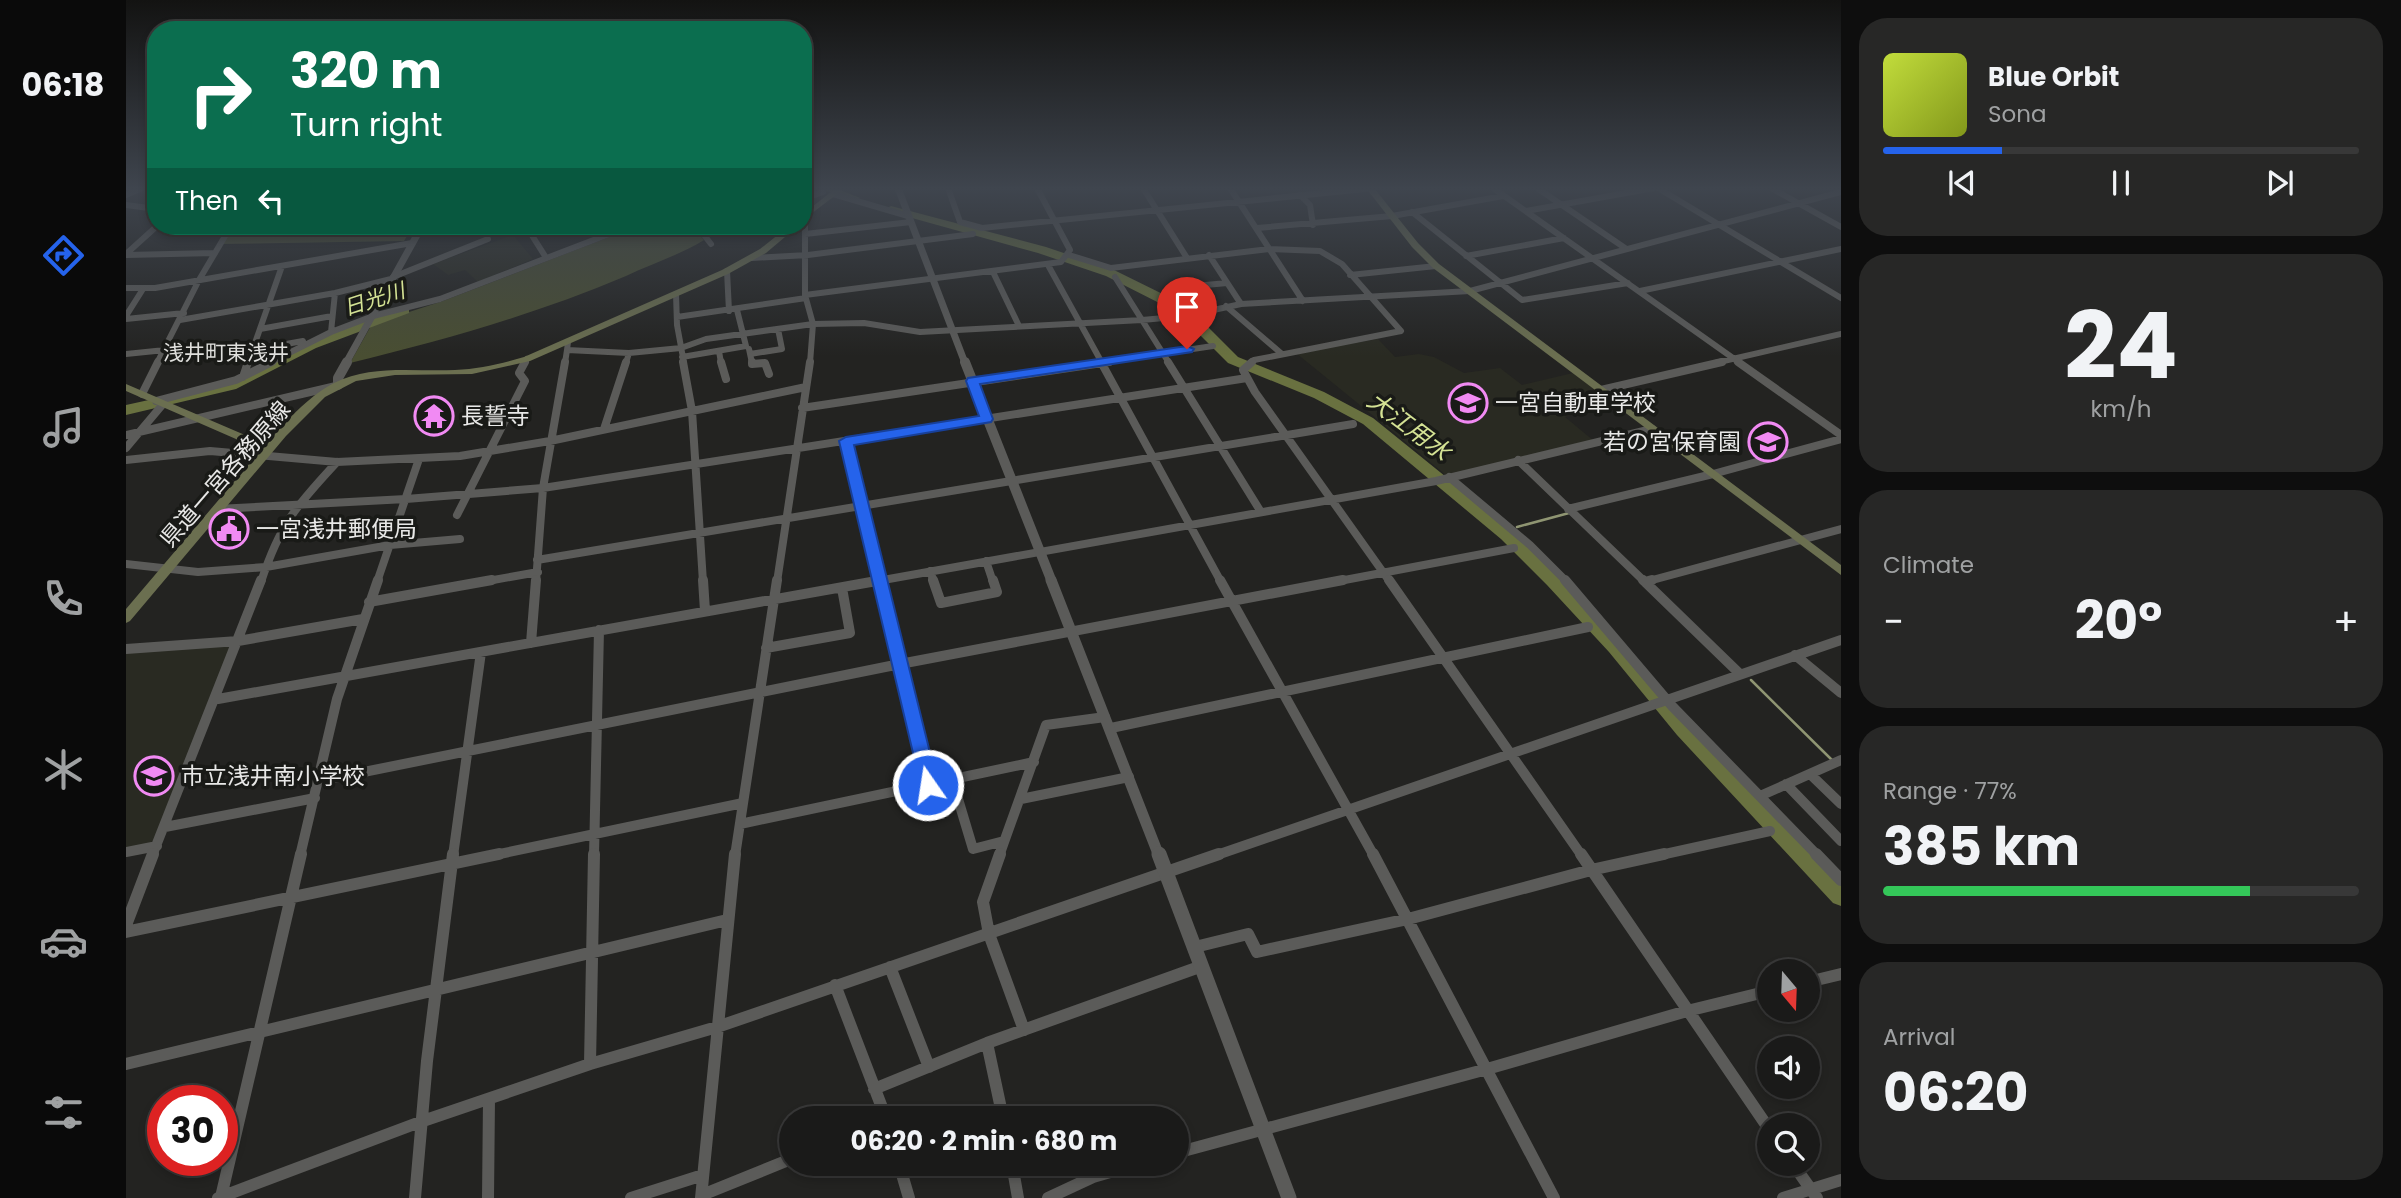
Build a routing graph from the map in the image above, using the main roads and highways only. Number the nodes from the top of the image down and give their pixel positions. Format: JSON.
{"nodes":[{"id":1,"x":770,"y":244,"type":"edge"},
{"id":2,"x":1417,"y":244,"type":"edge"},
{"id":3,"x":126,"y":387,"type":"edge"},
{"id":4,"x":266,"y":452,"type":"junction"},
{"id":5,"x":1841,"y":571,"type":"edge"},
{"id":6,"x":126,"y":618,"type":"edge"}],
"edges":[{"from":1,"to":4,"type":"main road","name":"県道一宮各務原線"},
{"from":2,"to":5,"type":"main road"},
{"from":3,"to":4,"type":"main road"},
{"from":4,"to":6,"type":"main road","name":"県道一宮各務原線"}]}
